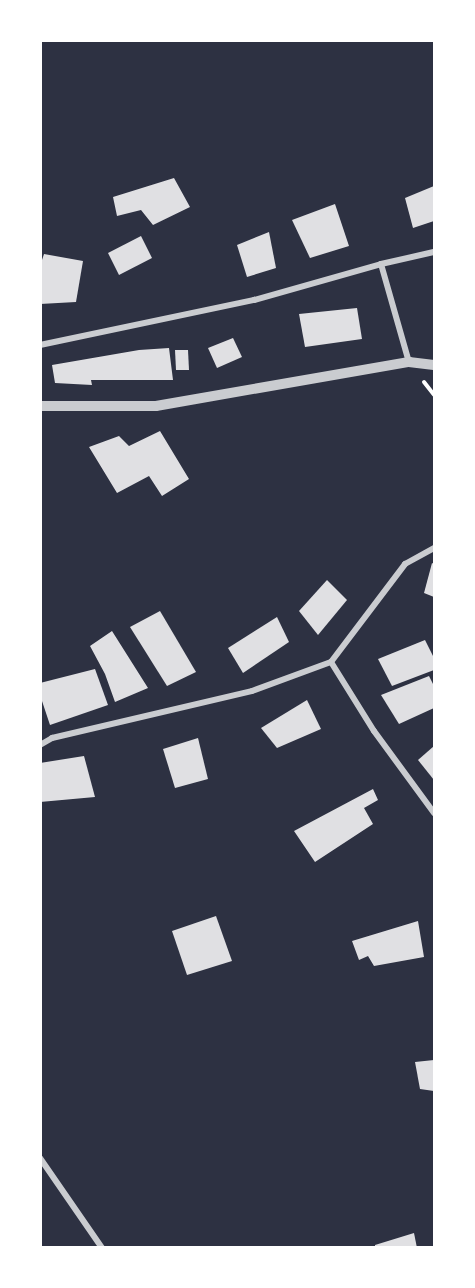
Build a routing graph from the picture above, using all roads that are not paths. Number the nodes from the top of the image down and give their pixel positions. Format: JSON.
{"nodes":[{"id":1,"x":435,"y":252,"type":"edge"},
{"id":2,"x":381,"y":264,"type":"junction"},
{"id":3,"x":40,"y":345,"type":"edge"},
{"id":4,"x":409,"y":362,"type":"junction"},
{"id":5,"x":435,"y":365,"type":"edge"},
{"id":6,"x":40,"y":406,"type":"edge"},
{"id":7,"x":435,"y":548,"type":"edge"},
{"id":8,"x":332,"y":662,"type":"junction"},
{"id":9,"x":40,"y":745,"type":"edge"},
{"id":10,"x":435,"y":813,"type":"edge"},
{"id":11,"x":40,"y":1158,"type":"edge"},
{"id":12,"x":102,"y":1248,"type":"edge"}],
"edges":[{"from":1,"to":2,"type":"street"},
{"from":2,"to":3,"type":"street"},
{"from":2,"to":4,"type":"street"},
{"from":4,"to":5,"type":"street"},
{"from":4,"to":6,"type":"street"},
{"from":7,"to":8,"type":"street"},
{"from":8,"to":9,"type":"street"},
{"from":8,"to":10,"type":"street"},
{"from":11,"to":12,"type":"street"}]}
